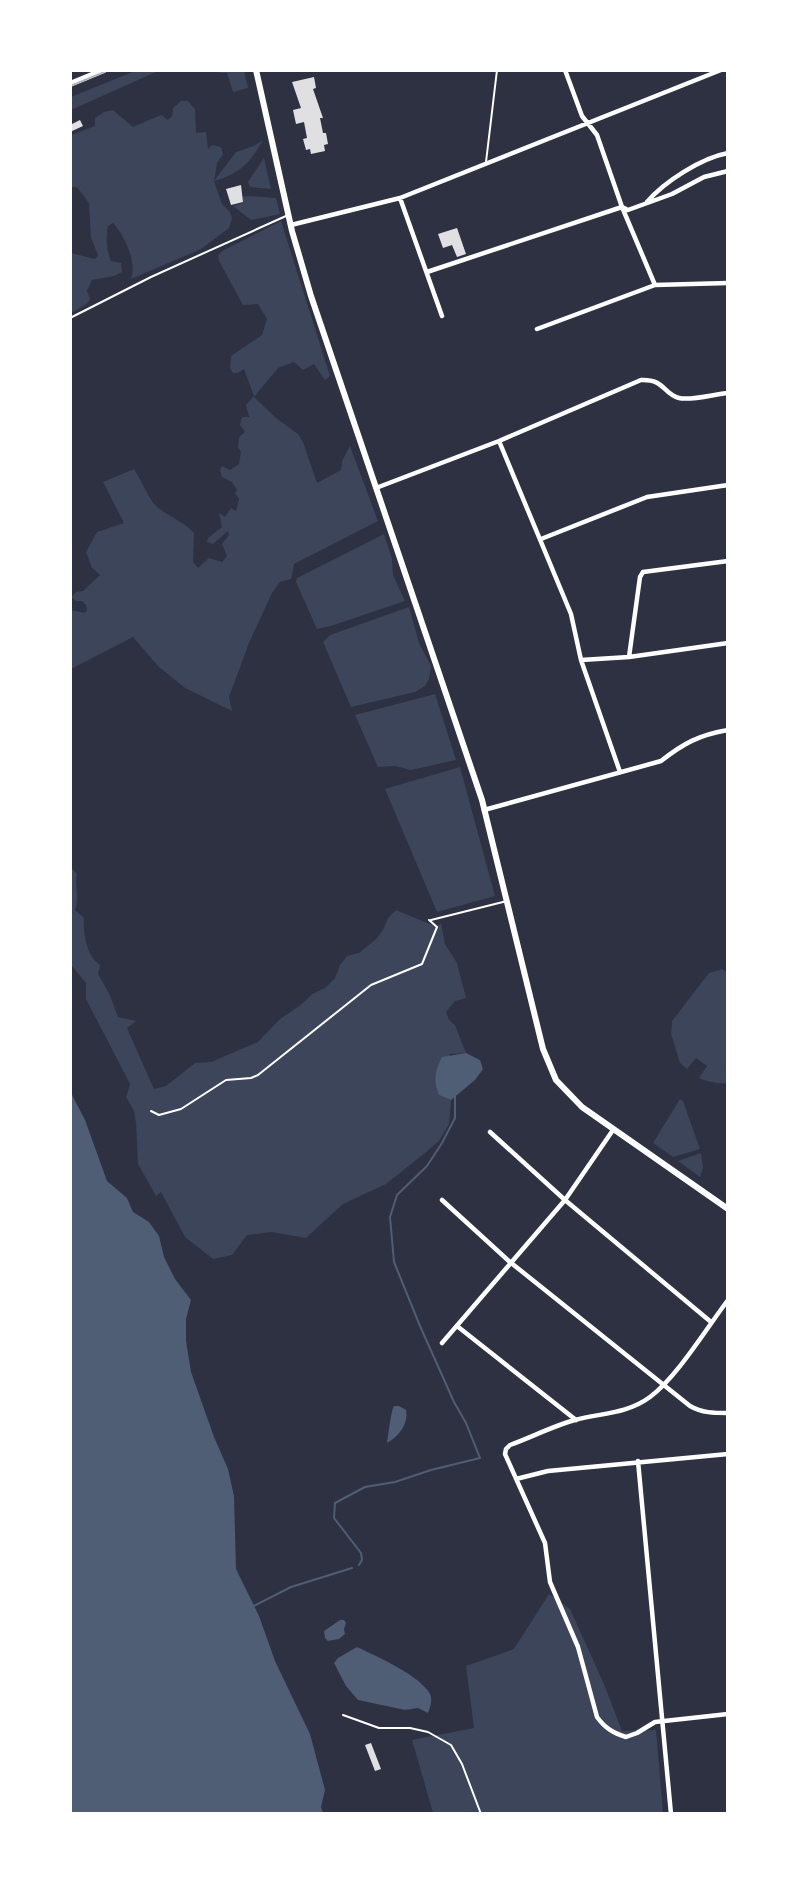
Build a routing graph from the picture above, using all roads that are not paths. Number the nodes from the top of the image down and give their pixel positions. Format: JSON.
{"nodes":[{"id":1,"x":104,"y":70,"type":"edge"},
{"id":2,"x":256,"y":70,"type":"edge"},
{"id":3,"x":497,"y":70,"type":"edge"},
{"id":4,"x":565,"y":70,"type":"edge"},
{"id":5,"x":721,"y":70,"type":"edge"},
{"id":6,"x":70,"y":84,"type":"edge"},
{"id":7,"x":588,"y":123,"type":"junction"},
{"id":8,"x":728,"y":153,"type":"edge"},
{"id":9,"x":485,"y":165,"type":"junction"},
{"id":10,"x":728,"y":171,"type":"edge"},
{"id":11,"x":400,"y":198,"type":"junction"},
{"id":12,"x":645,"y":204,"type":"junction"},
{"id":13,"x":622,"y":207,"type":"junction"},
{"id":14,"x":288,"y":214,"type":"junction"},
{"id":15,"x":291,"y":225,"type":"junction"},
{"id":16,"x":427,"y":272,"type":"junction"},
{"id":17,"x":728,"y":283,"type":"edge"},
{"id":18,"x":655,"y":285,"type":"junction"},
{"id":19,"x":442,"y":316,"type":"dead end"},
{"id":20,"x":70,"y":318,"type":"edge"},
{"id":21,"x":537,"y":329,"type":"dead end"},
{"id":22,"x":728,"y":393,"type":"edge"},
{"id":23,"x":500,"y":441,"type":"junction"},
{"id":24,"x":728,"y":485,"type":"edge"},
{"id":25,"x":376,"y":488,"type":"junction"},
{"id":26,"x":541,"y":539,"type":"junction"},
{"id":27,"x":728,"y":561,"type":"edge"},
{"id":28,"x":728,"y":643,"type":"edge"},
{"id":29,"x":629,"y":657,"type":"junction"},
{"id":30,"x":581,"y":660,"type":"junction"},
{"id":31,"x":728,"y":730,"type":"edge"},
{"id":32,"x":620,"y":772,"type":"junction"},
{"id":33,"x":484,"y":810,"type":"junction"},
{"id":34,"x":507,"y":902,"type":"junction"},
{"id":35,"x":151,"y":1111,"type":"dead end"},
{"id":36,"x":613,"y":1130,"type":"junction"},
{"id":37,"x":490,"y":1132,"type":"dead end"},
{"id":38,"x":442,"y":1200,"type":"dead end"},
{"id":39,"x":565,"y":1200,"type":"junction"},
{"id":40,"x":728,"y":1209,"type":"edge"},
{"id":41,"x":510,"y":1262,"type":"junction"},
{"id":42,"x":728,"y":1300,"type":"edge"},
{"id":43,"x":711,"y":1322,"type":"junction"},
{"id":44,"x":457,"y":1326,"type":"junction"},
{"id":45,"x":442,"y":1343,"type":"dead end"},
{"id":46,"x":665,"y":1384,"type":"junction"},
{"id":47,"x":728,"y":1413,"type":"edge"},
{"id":48,"x":576,"y":1419,"type":"junction"},
{"id":49,"x":728,"y":1454,"type":"edge"},
{"id":50,"x":638,"y":1461,"type":"junction"},
{"id":51,"x":516,"y":1479,"type":"junction"},
{"id":52,"x":728,"y":1714,"type":"edge"},
{"id":53,"x":343,"y":1715,"type":"dead end"},
{"id":54,"x":662,"y":1721,"type":"junction"},
{"id":55,"x":481,"y":1814,"type":"edge"},
{"id":56,"x":670,"y":1814,"type":"edge"}],
"edges":[{"from":1,"to":6,"type":"main road"},
{"from":2,"to":14,"type":"main road"},
{"from":3,"to":9,"type":"lane"},
{"from":4,"to":7,"type":"street"},
{"from":5,"to":7,"type":"street"},
{"from":7,"to":9,"type":"street"},
{"from":7,"to":13,"type":"street"},
{"from":8,"to":12,"type":"street"},
{"from":9,"to":11,"type":"street"},
{"from":10,"to":12,"type":"street"},
{"from":11,"to":15,"type":"street"},
{"from":11,"to":16,"type":"street"},
{"from":12,"to":13,"type":"street"},
{"from":13,"to":16,"type":"street"},
{"from":13,"to":18,"type":"street"},
{"from":14,"to":15,"type":"main road"},
{"from":14,"to":20,"type":"lane"},
{"from":15,"to":25,"type":"main road"},
{"from":16,"to":19,"type":"street"},
{"from":17,"to":18,"type":"street"},
{"from":18,"to":21,"type":"street"},
{"from":22,"to":23,"type":"street"},
{"from":23,"to":25,"type":"street"},
{"from":23,"to":26,"type":"street"},
{"from":24,"to":26,"type":"street"},
{"from":25,"to":33,"type":"main road"},
{"from":26,"to":30,"type":"street"},
{"from":27,"to":29,"type":"street"},
{"from":28,"to":29,"type":"street"},
{"from":29,"to":30,"type":"street"},
{"from":30,"to":32,"type":"street"},
{"from":31,"to":32,"type":"street"},
{"from":32,"to":33,"type":"street"},
{"from":33,"to":34,"type":"main road"},
{"from":34,"to":35,"type":"lane"},
{"from":34,"to":36,"type":"main road"},
{"from":36,"to":39,"type":"street"},
{"from":36,"to":40,"type":"main road"},
{"from":37,"to":39,"type":"street"},
{"from":38,"to":41,"type":"street"},
{"from":39,"to":41,"type":"street"},
{"from":39,"to":43,"type":"street"},
{"from":41,"to":44,"type":"street"},
{"from":41,"to":46,"type":"street"},
{"from":42,"to":43,"type":"street"},
{"from":43,"to":46,"type":"street"},
{"from":44,"to":45,"type":"street"},
{"from":44,"to":48,"type":"street"},
{"from":46,"to":47,"type":"street"},
{"from":46,"to":48,"type":"street"},
{"from":48,"to":51,"type":"street"},
{"from":49,"to":50,"type":"street"},
{"from":50,"to":51,"type":"street"},
{"from":50,"to":54,"type":"street"},
{"from":51,"to":54,"type":"street"},
{"from":52,"to":54,"type":"street"},
{"from":53,"to":55,"type":"lane"},
{"from":54,"to":56,"type":"street"}]}
